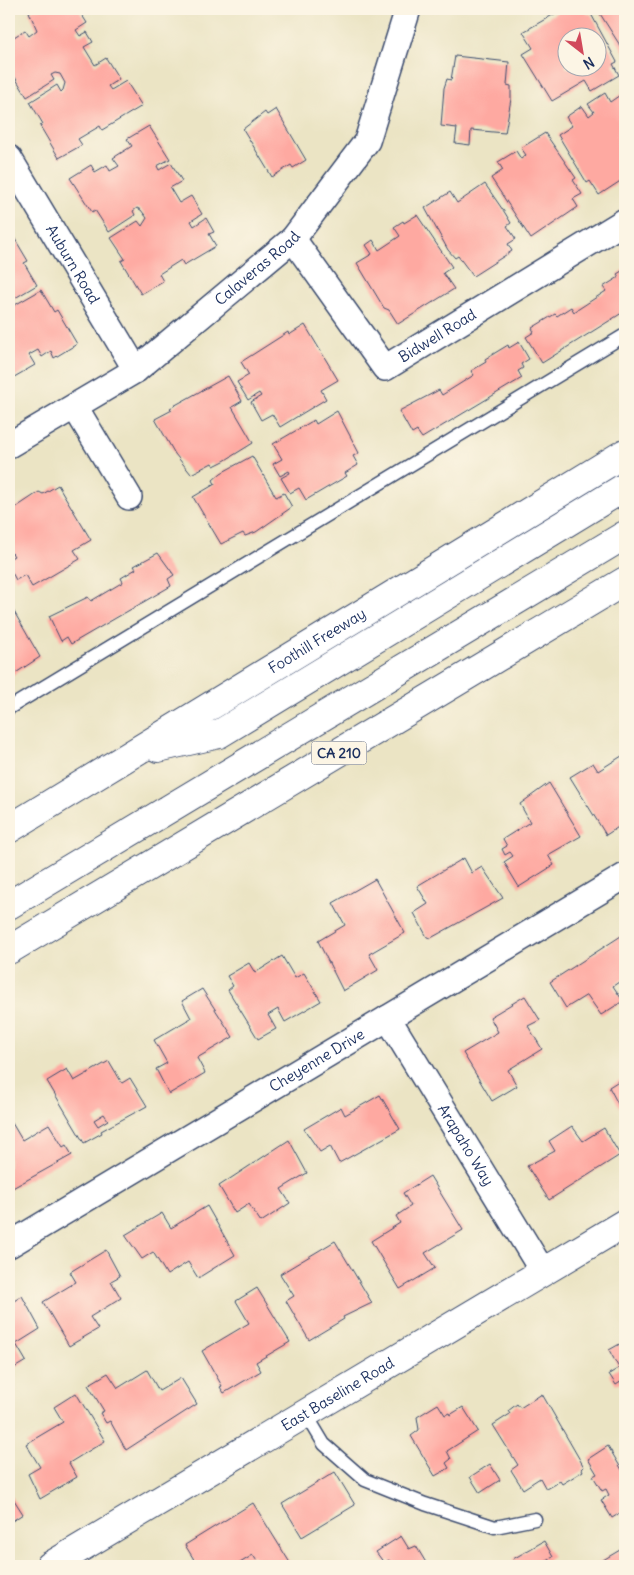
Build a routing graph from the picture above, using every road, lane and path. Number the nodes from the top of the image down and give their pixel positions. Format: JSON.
{"nodes":[{"id":1,"x":408,"y":9,"type":"edge"},
{"id":2,"x":9,"y":158,"type":"edge"},
{"id":3,"x":625,"y":222,"type":"edge"},
{"id":4,"x":293,"y":239,"type":"junction"},
{"id":5,"x":625,"y":335,"type":"edge"},
{"id":6,"x":136,"y":370,"type":"junction"},
{"id":7,"x":75,"y":407,"type":"junction"},
{"id":8,"x":9,"y":445,"type":"edge"},
{"id":9,"x":625,"y":453,"type":"edge"},
{"id":10,"x":625,"y":487,"type":"edge"},
{"id":11,"x":129,"y":498,"type":"dead end"},
{"id":12,"x":625,"y":535,"type":"edge"},
{"id":13,"x":625,"y":581,"type":"edge"},
{"id":14,"x":9,"y":708,"type":"edge"},
{"id":15,"x":137,"y":752,"type":"junction"},
{"id":16,"x":9,"y":829,"type":"edge"},
{"id":17,"x":625,"y":876,"type":"edge"},
{"id":18,"x":9,"y":904,"type":"edge"},
{"id":19,"x":9,"y":950,"type":"edge"},
{"id":20,"x":388,"y":1018,"type":"junction"},
{"id":21,"x":625,"y":1223,"type":"edge"},
{"id":22,"x":9,"y":1245,"type":"edge"},
{"id":23,"x":543,"y":1272,"type":"junction"},
{"id":24,"x":306,"y":1414,"type":"junction"},
{"id":25,"x":535,"y":1519,"type":"dead end"},
{"id":26,"x":50,"y":1566,"type":"edge"}],
"edges":[{"from":1,"to":4,"type":"street","name":"Calaveras Road"},
{"from":2,"to":6,"type":"street","name":"Auburn Road"},
{"from":3,"to":4,"type":"street","name":"Bidwell Road"},
{"from":4,"to":6,"type":"street","name":"Calaveras Road"},
{"from":5,"to":14,"type":"lane"},
{"from":6,"to":7,"type":"street","name":"Calaveras Road"},
{"from":7,"to":8,"type":"street","name":"Calaveras Road"},
{"from":7,"to":11,"type":"street"},
{"from":9,"to":15,"type":"main road","name":"Foothill Freeway"},
{"from":10,"to":15,"type":"main road"},
{"from":12,"to":18,"type":"main road"},
{"from":13,"to":19,"type":"main road","number":"CA 210"},
{"from":15,"to":16,"type":"main road","name":"Foothill Freeway"},
{"from":17,"to":20,"type":"street","name":"Cheyenne Drive"},
{"from":20,"to":22,"type":"street","name":"Cheyenne Drive"},
{"from":20,"to":23,"type":"street","name":"Arapaho Way"},
{"from":21,"to":23,"type":"main road","name":"East Baseline Road"},
{"from":23,"to":24,"type":"main road","name":"East Baseline Road"},
{"from":24,"to":25,"type":"lane"},
{"from":24,"to":26,"type":"main road","name":"East Baseline Road"}]}
